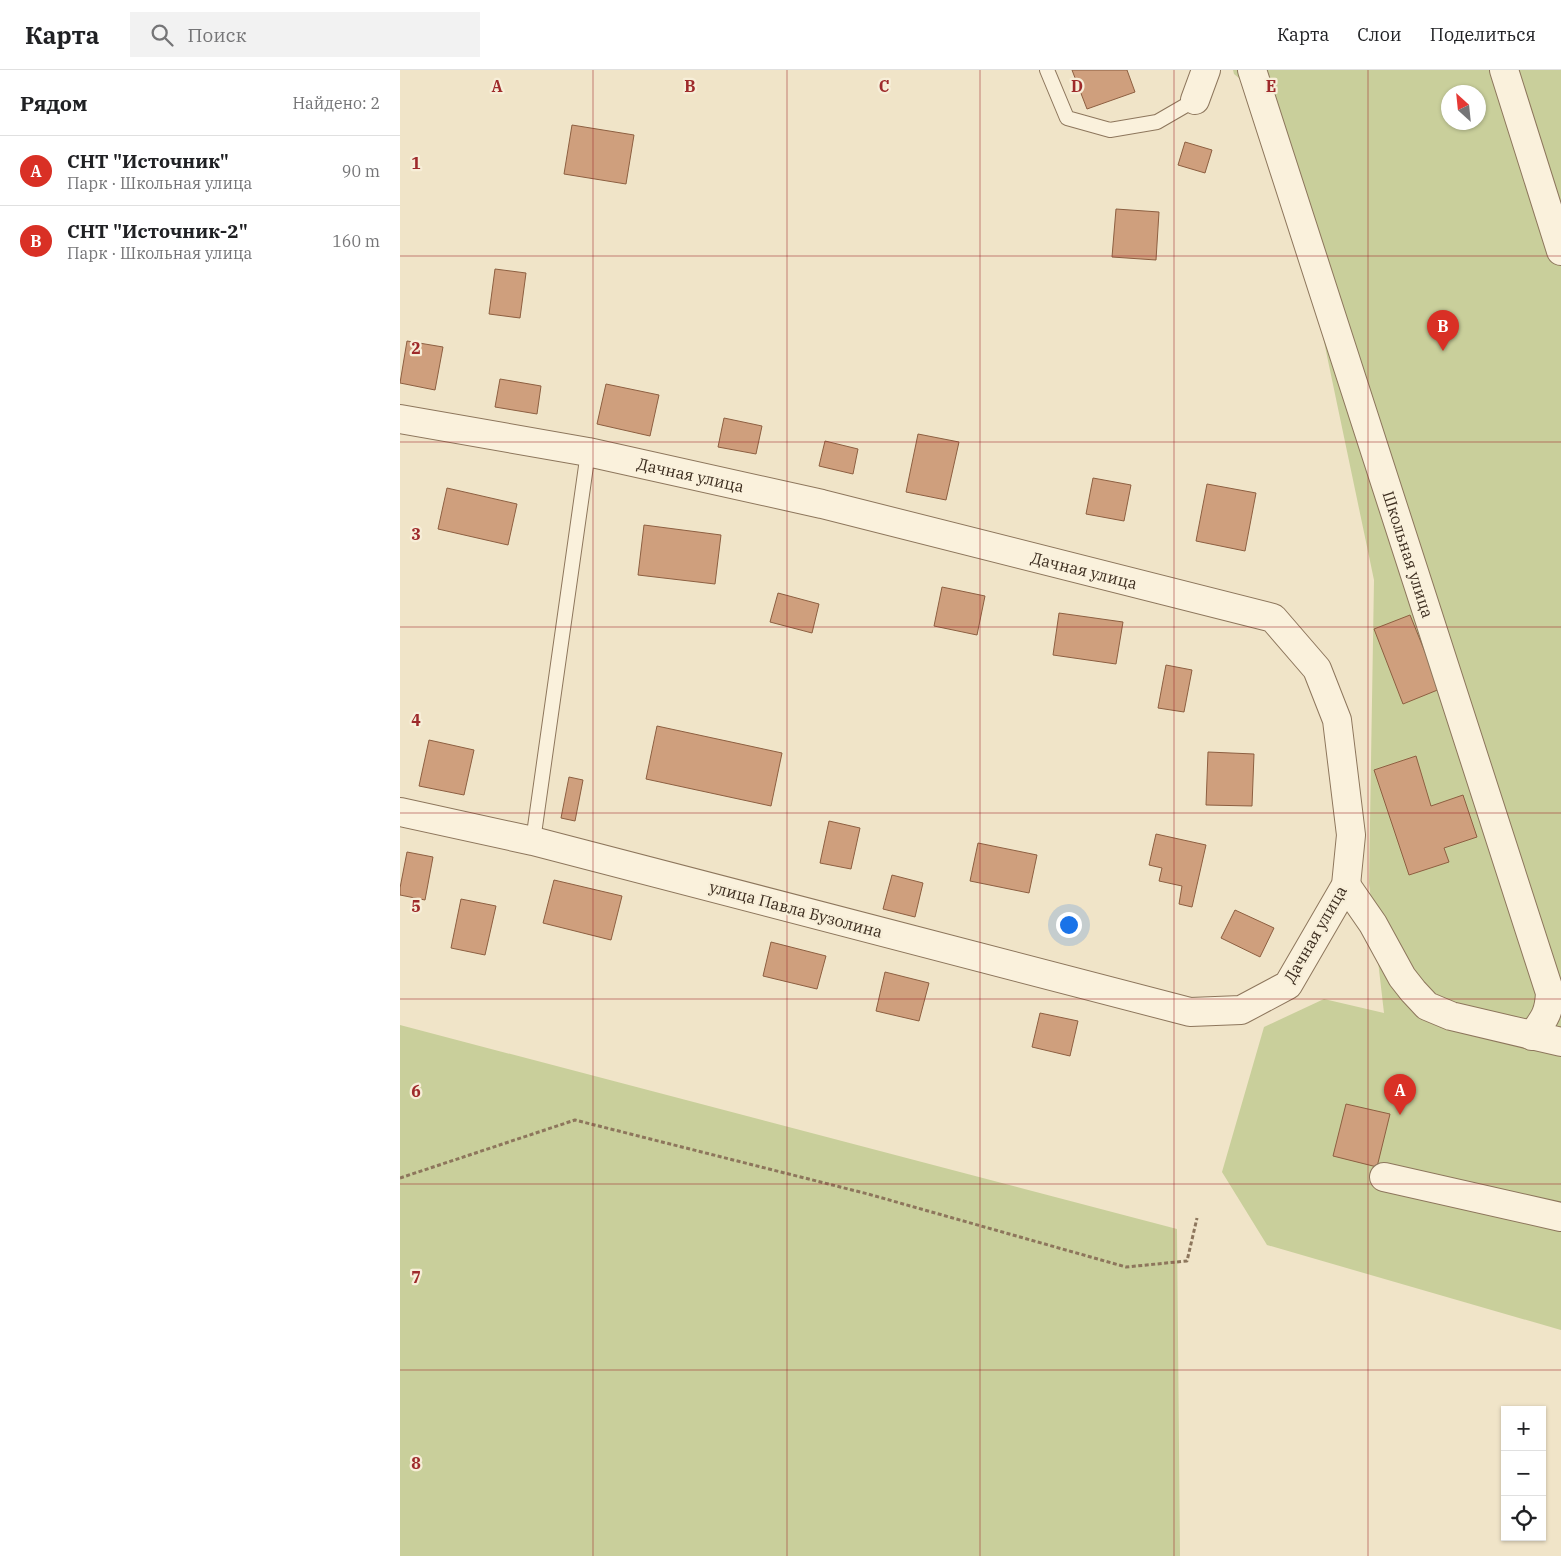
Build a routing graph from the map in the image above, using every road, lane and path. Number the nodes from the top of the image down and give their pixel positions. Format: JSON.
{"nodes":[{"id":1,"x":1047,"y":70,"type":"edge"},
{"id":2,"x":1206,"y":70,"type":"edge"},
{"id":3,"x":1252,"y":70,"type":"edge"},
{"id":4,"x":1504,"y":70,"type":"edge"},
{"id":5,"x":1195,"y":100,"type":"joint"},
{"id":6,"x":1561,"y":251,"type":"edge"},
{"id":7,"x":400,"y":419,"type":"edge"},
{"id":8,"x":588,"y":452,"type":"junction"},
{"id":9,"x":400,"y":812,"type":"edge"},
{"id":10,"x":534,"y":841,"type":"junction"},
{"id":11,"x":1346,"y":885,"type":"junction"},
{"id":12,"x":1190,"y":1012,"type":"joint"},
{"id":13,"x":1532,"y":1036,"type":"junction"},
{"id":14,"x":1561,"y":1042,"type":"edge"},
{"id":15,"x":1384,"y":1176,"type":"dead end"},
{"id":16,"x":400,"y":1178,"type":"edge"},
{"id":17,"x":1561,"y":1217,"type":"edge"},
{"id":18,"x":1197,"y":1218,"type":"dead end"}],
"edges":[{"from":1,"to":5,"type":"lane"},
{"from":2,"to":5,"type":"street"},
{"from":3,"to":13,"type":"street","name":"Школьная улица"},
{"from":4,"to":6,"type":"street"},
{"from":7,"to":8,"type":"street","name":"Дачная улица"},
{"from":8,"to":10,"type":"lane"},
{"from":8,"to":11,"type":"street","name":"Дачная улица"},
{"from":9,"to":10,"type":"street","name":"улица Павла Бузолина"},
{"from":10,"to":12,"type":"street","name":"улица Павла Бузолина"},
{"from":11,"to":12,"type":"street","name":"Дачная улица"},
{"from":11,"to":13,"type":"street"},
{"from":13,"to":14,"type":"street"},
{"from":15,"to":17,"type":"street"},
{"from":16,"to":18,"type":"path"}]}
